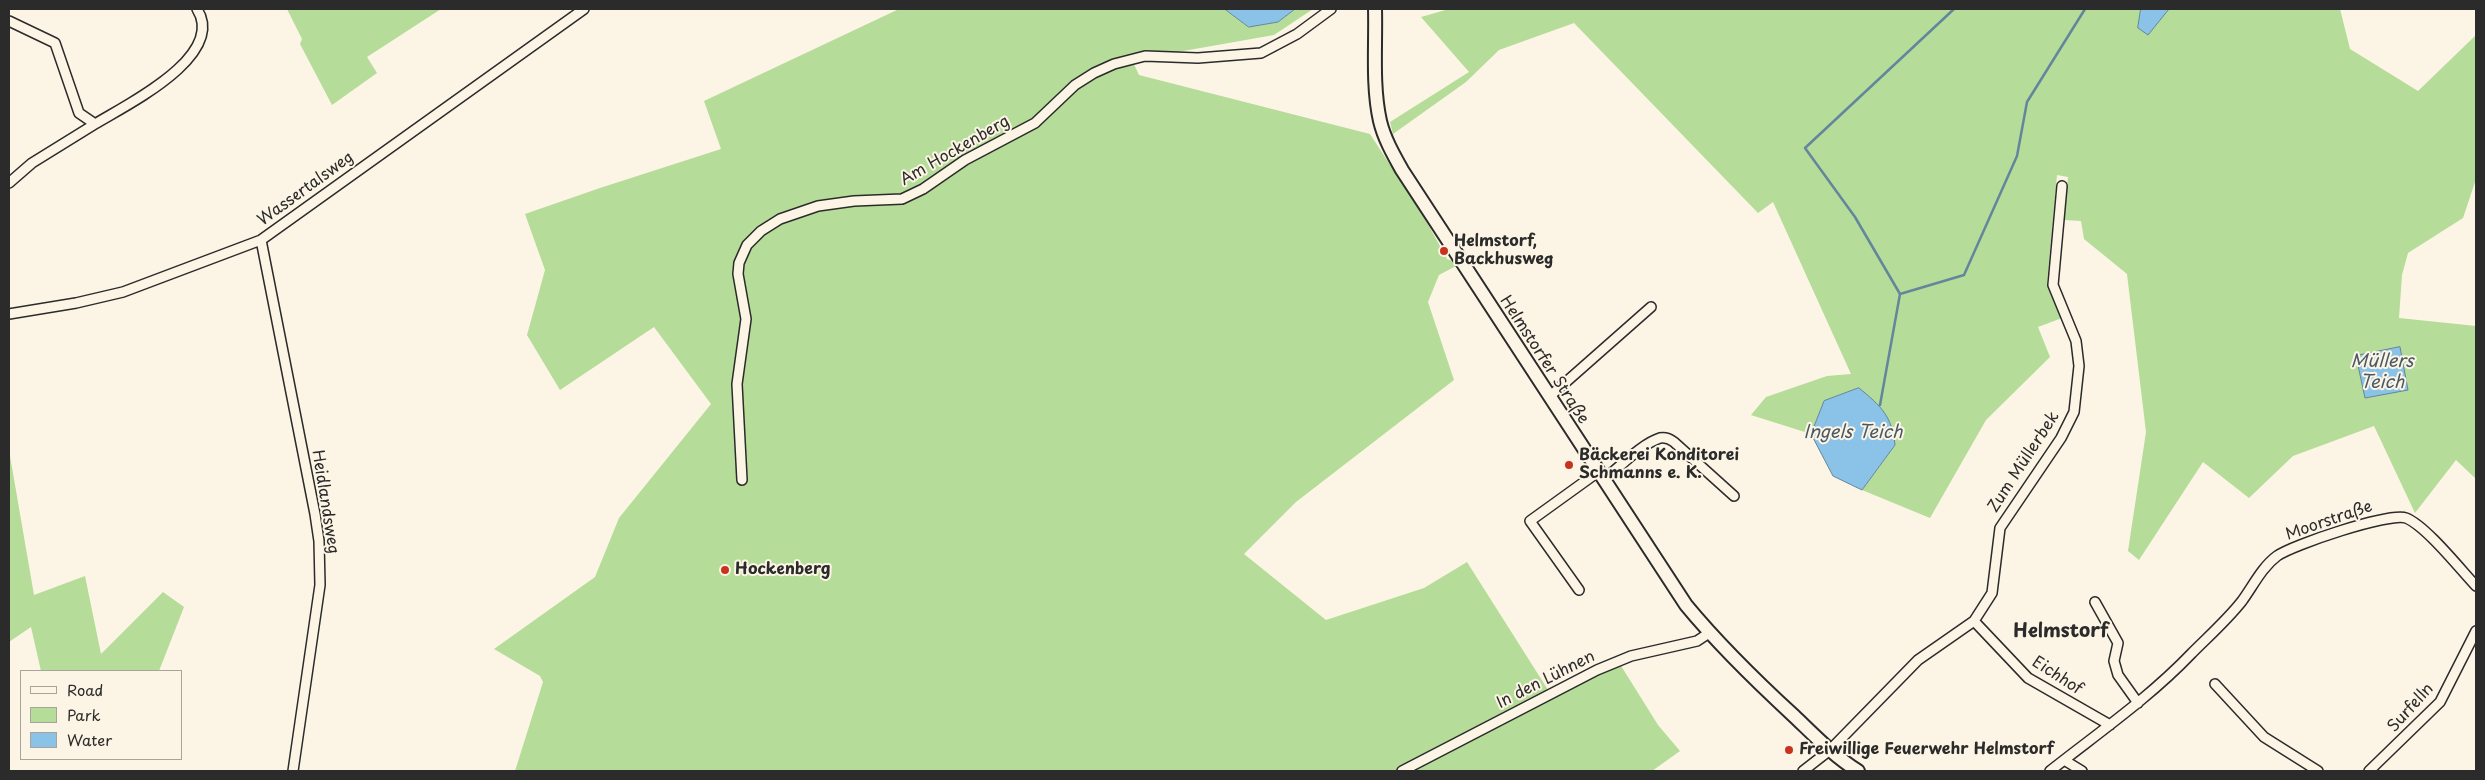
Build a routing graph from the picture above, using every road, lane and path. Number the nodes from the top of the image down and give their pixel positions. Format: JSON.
{"nodes":[{"id":1,"x":197,"y":9,"type":"edge"},
{"id":2,"x":584,"y":9,"type":"edge"},
{"id":3,"x":1331,"y":9,"type":"edge"},
{"id":4,"x":1375,"y":9,"type":"edge"},
{"id":5,"x":9,"y":21,"type":"edge"},
{"id":6,"x":95,"y":124,"type":"junction"},
{"id":7,"x":9,"y":183,"type":"edge"},
{"id":8,"x":2062,"y":186,"type":"dead end"},
{"id":9,"x":261,"y":240,"type":"junction"},
{"id":10,"x":1651,"y":307,"type":"dead end"},
{"id":11,"x":9,"y":314,"type":"edge"},
{"id":12,"x":1549,"y":397,"type":"junction"},
{"id":13,"x":1600,"y":476,"type":"junction"},
{"id":14,"x":742,"y":480,"type":"dead end"},
{"id":15,"x":1734,"y":496,"type":"dead end"},
{"id":16,"x":2476,"y":586,"type":"edge"},
{"id":17,"x":1579,"y":590,"type":"dead end"},
{"id":18,"x":2095,"y":602,"type":"dead end"},
{"id":19,"x":1974,"y":621,"type":"junction"},
{"id":20,"x":2476,"y":631,"type":"edge"},
{"id":21,"x":1709,"y":633,"type":"junction"},
{"id":22,"x":2215,"y":684,"type":"dead end"},
{"id":23,"x":2138,"y":703,"type":"junction"},
{"id":24,"x":2110,"y":725,"type":"junction"},
{"id":25,"x":1830,"y":750,"type":"junction"},
{"id":26,"x":2064,"y":760,"type":"junction"},
{"id":27,"x":293,"y":771,"type":"edge"},
{"id":28,"x":1402,"y":771,"type":"edge"},
{"id":29,"x":1803,"y":771,"type":"edge"},
{"id":30,"x":1858,"y":771,"type":"edge"},
{"id":31,"x":2050,"y":771,"type":"edge"},
{"id":32,"x":2082,"y":771,"type":"edge"},
{"id":33,"x":2318,"y":771,"type":"edge"},
{"id":34,"x":2369,"y":771,"type":"edge"}],
"edges":[{"from":1,"to":6,"type":"street"},
{"from":2,"to":9,"type":"street","name":"Wassertalsweg"},
{"from":3,"to":14,"type":"street","name":"Am Hockenberg"},
{"from":4,"to":12,"type":"main road","name":"Helmstorfer Straße"},
{"from":5,"to":6,"type":"street"},
{"from":6,"to":7,"type":"street"},
{"from":8,"to":19,"type":"street","name":"Zum Müllerbek"},
{"from":9,"to":11,"type":"street","name":"Wassertalsweg"},
{"from":9,"to":27,"type":"street","name":"Heidlandsweg"},
{"from":10,"to":12,"type":"street"},
{"from":12,"to":13,"type":"main road","name":"Helmstorfer Straße"},
{"from":13,"to":15,"type":"street"},
{"from":13,"to":17,"type":"street"},
{"from":13,"to":21,"type":"main road","name":"Helmstorfer Straße"},
{"from":16,"to":23,"type":"street","name":"Moorstraße"},
{"from":18,"to":23,"type":"street"},
{"from":19,"to":24,"type":"street","name":"Eichhof"},
{"from":19,"to":25,"type":"street","name":"Zum Müllerbek"},
{"from":20,"to":34,"type":"street","name":"Surfelln"},
{"from":21,"to":25,"type":"main road","name":"Helmstorfer Straße"},
{"from":21,"to":28,"type":"street","name":"In den Lühnen"},
{"from":22,"to":33,"type":"street"},
{"from":23,"to":24,"type":"street","name":"Moorstraße"},
{"from":24,"to":26,"type":"street","name":"Moorstraße"},
{"from":25,"to":29,"type":"street","name":"Zum Müllerbek"},
{"from":25,"to":30,"type":"main road","name":"Helmstorfer Straße"},
{"from":26,"to":31,"type":"street","name":"Moorstraße"},
{"from":26,"to":32,"type":"street"}]}
